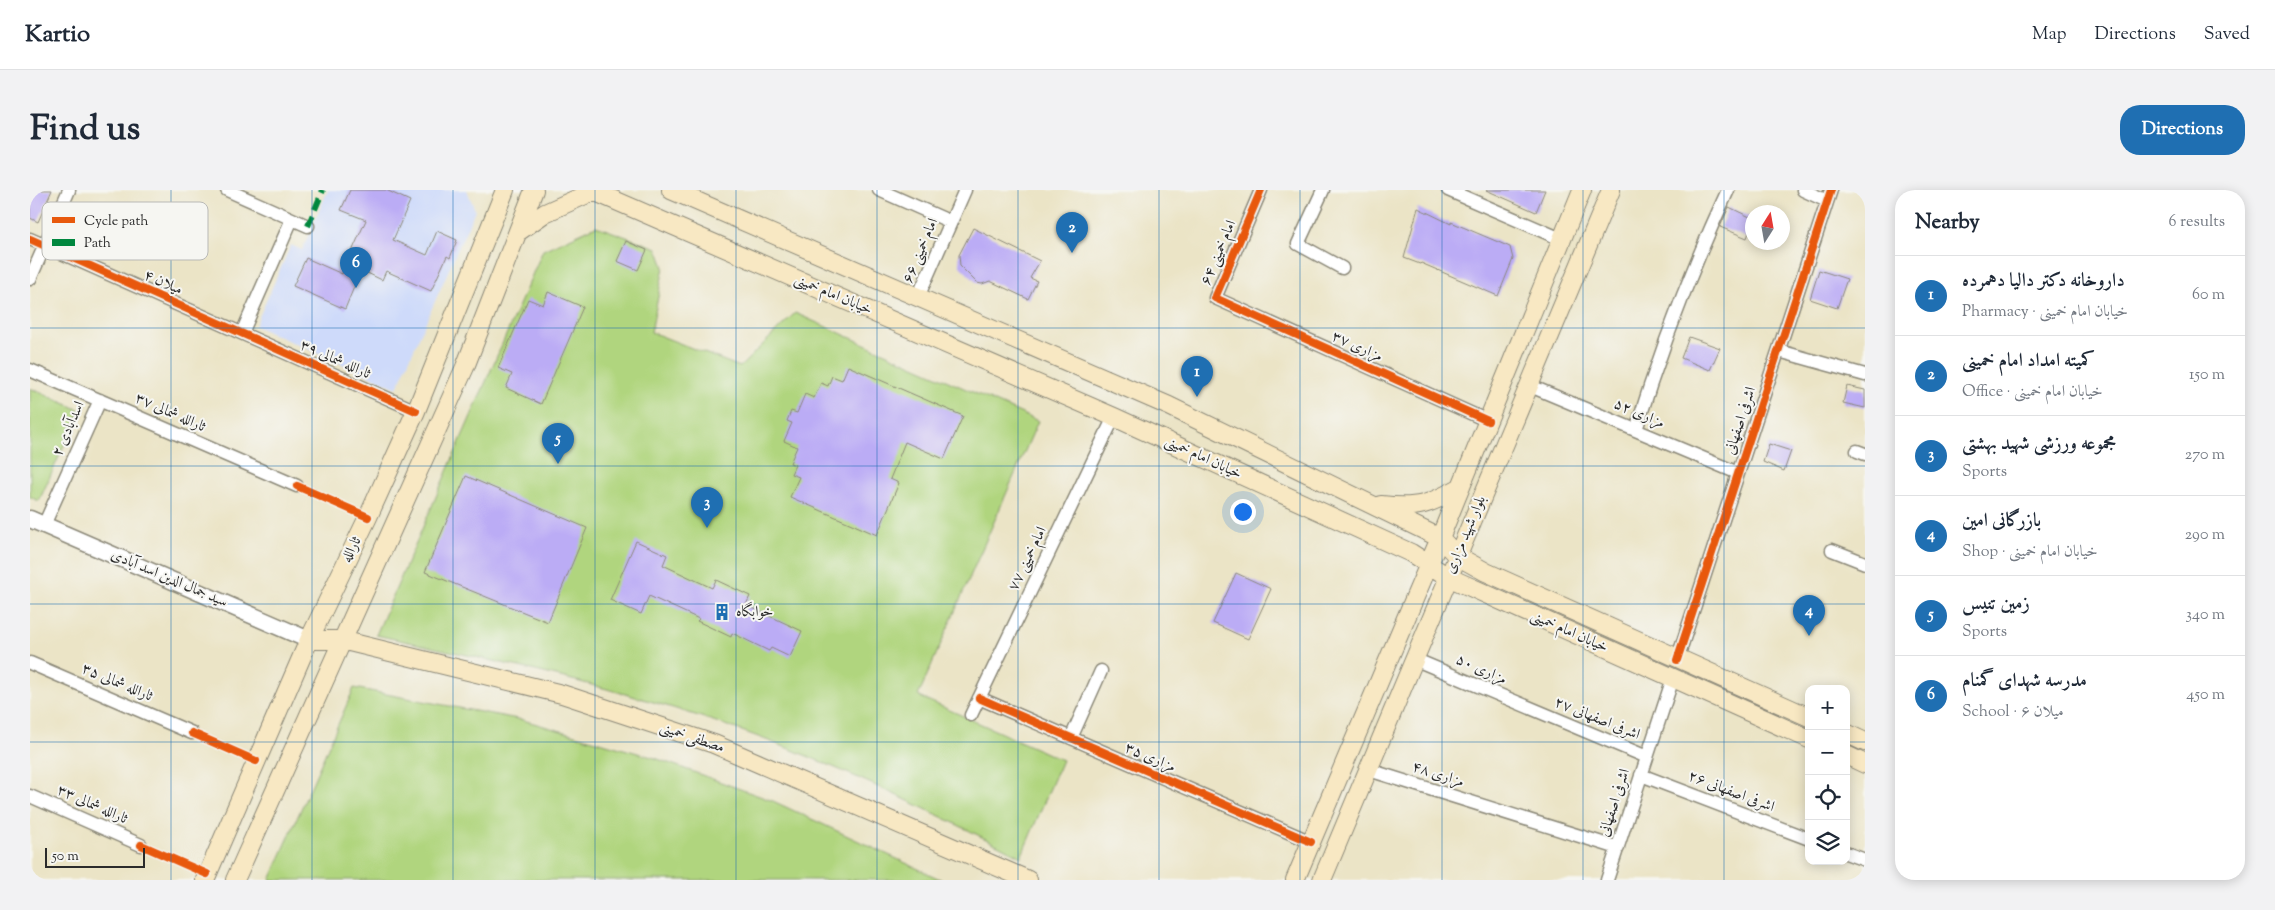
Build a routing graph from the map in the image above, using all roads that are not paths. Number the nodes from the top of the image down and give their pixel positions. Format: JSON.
{"nodes":[{"id":1,"x":69,"y":190,"type":"edge"},
{"id":2,"x":227,"y":190,"type":"edge"},
{"id":3,"x":505,"y":190,"type":"edge"},
{"id":4,"x":534,"y":190,"type":"edge"},
{"id":5,"x":879,"y":190,"type":"edge"},
{"id":6,"x":965,"y":190,"type":"edge"},
{"id":7,"x":1261,"y":190,"type":"edge"},
{"id":8,"x":1323,"y":190,"type":"edge"},
{"id":9,"x":1448,"y":190,"type":"edge"},
{"id":10,"x":1582,"y":190,"type":"edge"},
{"id":11,"x":1611,"y":190,"type":"edge"},
{"id":12,"x":1728,"y":190,"type":"edge"},
{"id":13,"x":1803,"y":190,"type":"edge"},
{"id":14,"x":593,"y":191,"type":"edge"},
{"id":15,"x":681,"y":192,"type":"edge"},
{"id":16,"x":1829,"y":195,"type":"edge"},
{"id":17,"x":64,"y":202,"type":"edge"},
{"id":18,"x":292,"y":219,"type":"junction"},
{"id":19,"x":951,"y":222,"type":"junction"},
{"id":20,"x":308,"y":226,"type":"dead end"},
{"id":21,"x":518,"y":233,"type":"junction"},
{"id":22,"x":1561,"y":239,"type":"junction"},
{"id":23,"x":30,"y":240,"type":"edge"},
{"id":24,"x":42,"y":245,"type":"edge"},
{"id":25,"x":42,"y":251,"type":"edge"},
{"id":26,"x":76,"y":260,"type":"edge"},
{"id":27,"x":1342,"y":268,"type":"dead end"},
{"id":28,"x":30,"y":279,"type":"edge"},
{"id":29,"x":918,"y":297,"type":"junction"},
{"id":30,"x":1215,"y":298,"type":"joint"},
{"id":31,"x":242,"y":333,"type":"junction"},
{"id":32,"x":1779,"y":351,"type":"junction"},
{"id":33,"x":30,"y":370,"type":"edge"},
{"id":34,"x":1865,"y":375,"type":"edge"},
{"id":35,"x":1528,"y":385,"type":"junction"},
{"id":36,"x":100,"y":400,"type":"junction"},
{"id":37,"x":416,"y":411,"type":"junction"},
{"id":38,"x":1114,"y":417,"type":"junction"},
{"id":39,"x":1488,"y":421,"type":"junction"},
{"id":40,"x":1636,"y":430,"type":"junction"},
{"id":41,"x":1738,"y":473,"type":"junction"},
{"id":42,"x":297,"y":486,"type":"dead end"},
{"id":43,"x":1461,"y":487,"type":"junction"},
{"id":44,"x":1368,"y":503,"type":"junction"},
{"id":45,"x":37,"y":522,"type":"edge"},
{"id":46,"x":1440,"y":538,"type":"junction"},
{"id":47,"x":1832,"y":550,"type":"dead end"},
{"id":48,"x":1458,"y":556,"type":"junction"},
{"id":49,"x":1865,"y":563,"type":"edge"},
{"id":50,"x":1429,"y":564,"type":"junction"},
{"id":51,"x":1448,"y":577,"type":"junction"},
{"id":52,"x":309,"y":640,"type":"junction"},
{"id":53,"x":341,"y":640,"type":"junction"},
{"id":54,"x":1414,"y":659,"type":"junction"},
{"id":55,"x":1677,"y":660,"type":"junction"},
{"id":56,"x":30,"y":663,"type":"edge"},
{"id":57,"x":1101,"y":671,"type":"dead end"},
{"id":58,"x":1673,"y":678,"type":"junction"},
{"id":59,"x":979,"y":698,"type":"junction"},
{"id":60,"x":1534,"y":711,"type":"joint"},
{"id":61,"x":971,"y":715,"type":"dead end"},
{"id":62,"x":1805,"y":715,"type":"edge"},
{"id":63,"x":192,"y":733,"type":"dead end"},
{"id":64,"x":1850,"y":735,"type":"edge"},
{"id":65,"x":1805,"y":737,"type":"edge"},
{"id":66,"x":1071,"y":738,"type":"junction"},
{"id":67,"x":1864,"y":740,"type":"edge"},
{"id":68,"x":1647,"y":757,"type":"junction"},
{"id":69,"x":1850,"y":757,"type":"edge"},
{"id":70,"x":1865,"y":764,"type":"edge"},
{"id":71,"x":1369,"y":770,"type":"junction"},
{"id":72,"x":1641,"y":775,"type":"junction"},
{"id":73,"x":30,"y":796,"type":"edge"},
{"id":74,"x":1805,"y":837,"type":"edge"},
{"id":75,"x":1311,"y":842,"type":"junction"},
{"id":76,"x":141,"y":845,"type":"dead end"},
{"id":77,"x":1618,"y":848,"type":"junction"},
{"id":78,"x":1850,"y":854,"type":"edge"},
{"id":79,"x":1865,"y":860,"type":"edge"},
{"id":80,"x":1609,"y":879,"type":"edge"},
{"id":81,"x":205,"y":880,"type":"edge"},
{"id":82,"x":235,"y":880,"type":"edge"},
{"id":83,"x":1028,"y":880,"type":"edge"},
{"id":84,"x":1295,"y":880,"type":"edge"},
{"id":85,"x":1322,"y":880,"type":"edge"}],
"edges":[{"from":1,"to":17,"type":"street"},
{"from":2,"to":18,"type":"street"},
{"from":3,"to":37,"type":"main road","name":"ثارالله"},
{"from":4,"to":21,"type":"main road","name":"ثارالله"},
{"from":5,"to":19,"type":"street"},
{"from":6,"to":19,"type":"street","name":"امام خمینی ۶۶"},
{"from":7,"to":30,"type":"street","name":"امام خمینی ۶۴"},
{"from":8,"to":27,"type":"street"},
{"from":9,"to":22,"type":"street"},
{"from":10,"to":22,"type":"main road","name":"بلوار شهید مزاری"},
{"from":11,"to":35,"type":"main road","name":"بلوار شهید مزاری"},
{"from":12,"to":40,"type":"street"},
{"from":13,"to":16,"type":"street"},
{"from":14,"to":21,"type":"main road"},
{"from":14,"to":38,"type":"main road","name":"خیابان امام خمینی"},
{"from":15,"to":29,"type":"main road","name":"خیابان امام خمینی"},
{"from":16,"to":32,"type":"street","name":"اشرفی اصفهانی"},
{"from":18,"to":20,"type":"street"},
{"from":18,"to":31,"type":"street"},
{"from":19,"to":29,"type":"street","name":"امام خمینی ۶۶"},
{"from":21,"to":53,"type":"main road","name":"ثارالله"},
{"from":22,"to":39,"type":"main road","name":"بلوار شهید مزاری"},
{"from":23,"to":24,"type":"street","name":"میلان ۴"},
{"from":25,"to":28,"type":"street"},
{"from":26,"to":31,"type":"street","name":"میلان ۴"},
{"from":29,"to":44,"type":"main road","name":"خیابان امام خمینی"},
{"from":30,"to":39,"type":"street","name":"مزاری ۳۷"},
{"from":31,"to":37,"type":"street","name":"ثارالله شمالی ۳۹"},
{"from":32,"to":34,"type":"street"},
{"from":32,"to":41,"type":"street","name":"اشرفی اصفهانی"},
{"from":33,"to":36,"type":"street","name":"ثارالله شمالی ۳۷"},
{"from":35,"to":40,"type":"street","name":"مزاری ۵۲"},
{"from":35,"to":48,"type":"main road","name":"بلوار شهید مزاری"},
{"from":36,"to":42,"type":"street","name":"ثارالله شمالی ۳۷"},
{"from":36,"to":45,"type":"street","name":"اسدآبادی ۲"},
{"from":37,"to":52,"type":"main road","name":"ثارالله"},
{"from":38,"to":50,"type":"main road","name":"خیابان امام خمینی"},
{"from":38,"to":59,"type":"street","name":"امام خمینی ۷۷"},
{"from":39,"to":43,"type":"main road","name":"بلوار شهید مزاری"},
{"from":40,"to":41,"type":"street","name":"مزاری ۵۲"},
{"from":41,"to":55,"type":"street","name":"اشرفی اصفهانی"},
{"from":43,"to":44,"type":"main road"},
{"from":43,"to":46,"type":"main road","name":"بلوار شهید مزاری"},
{"from":44,"to":46,"type":"main road","name":"خیابان امام خمینی"},
{"from":45,"to":52,"type":"street","name":"سید جمال الدین اسد آبادی"},
{"from":46,"to":48,"type":"main road","name":"خیابان امام خمینی"},
{"from":46,"to":50,"type":"main road","name":"بلوار شهید مزاری"},
{"from":47,"to":49,"type":"street"},
{"from":48,"to":51,"type":"main road","name":"بلوار شهید مزاری"},
{"from":48,"to":55,"type":"main road","name":"خیابان امام خمینی"},
{"from":50,"to":51,"type":"main road","name":"خیابان امام خمینی"},
{"from":50,"to":75,"type":"main road","name":"بلوار شهید مزاری"},
{"from":51,"to":54,"type":"main road","name":"بلوار شهید مزاری"},
{"from":51,"to":58,"type":"main road","name":"خیابان امام خمینی"},
{"from":52,"to":53,"type":"main road","name":"مصطفی خمینی"},
{"from":52,"to":81,"type":"main road","name":"ثارالله"},
{"from":53,"to":82,"type":"main road","name":"ثارالله"},
{"from":53,"to":83,"type":"main road","name":"مصطفی خمینی"},
{"from":54,"to":60,"type":"street","name":"مزاری ۵۰"},
{"from":54,"to":71,"type":"main road","name":"بلوار شهید مزاری"},
{"from":55,"to":62,"type":"main road","name":"خیابان امام خمینی"},
{"from":56,"to":63,"type":"street","name":"ثارالله شمالی ۳۵"},
{"from":57,"to":66,"type":"street"},
{"from":58,"to":65,"type":"main road","name":"خیابان امام خمینی"},
{"from":58,"to":68,"type":"street","name":"اشرفی اصفهانی"},
{"from":59,"to":61,"type":"street","name":"امام خمینی ۷۷"},
{"from":59,"to":66,"type":"street","name":"مزاری ۳۵"},
{"from":60,"to":68,"type":"street","name":"اشرفی اصفهانی ۲۷"},
{"from":64,"to":67,"type":"main road"},
{"from":66,"to":75,"type":"street","name":"مزاری ۳۵"},
{"from":68,"to":72,"type":"street","name":"اشرفی اصفهانی"},
{"from":69,"to":70,"type":"main road"},
{"from":71,"to":77,"type":"street","name":"مزاری ۴۸"},
{"from":71,"to":85,"type":"main road","name":"بلوار شهید مزاری"},
{"from":72,"to":74,"type":"street","name":"اشرفی اصفهانی ۲۶"},
{"from":72,"to":77,"type":"street","name":"اشرفی اصفهانی"},
{"from":73,"to":76,"type":"street","name":"ثارالله شمالی ۳۳"},
{"from":75,"to":84,"type":"main road","name":"بلوار شهید مزاری"},
{"from":77,"to":80,"type":"street","name":"اشرفی اصفهانی"},
{"from":78,"to":79,"type":"street"}]}
